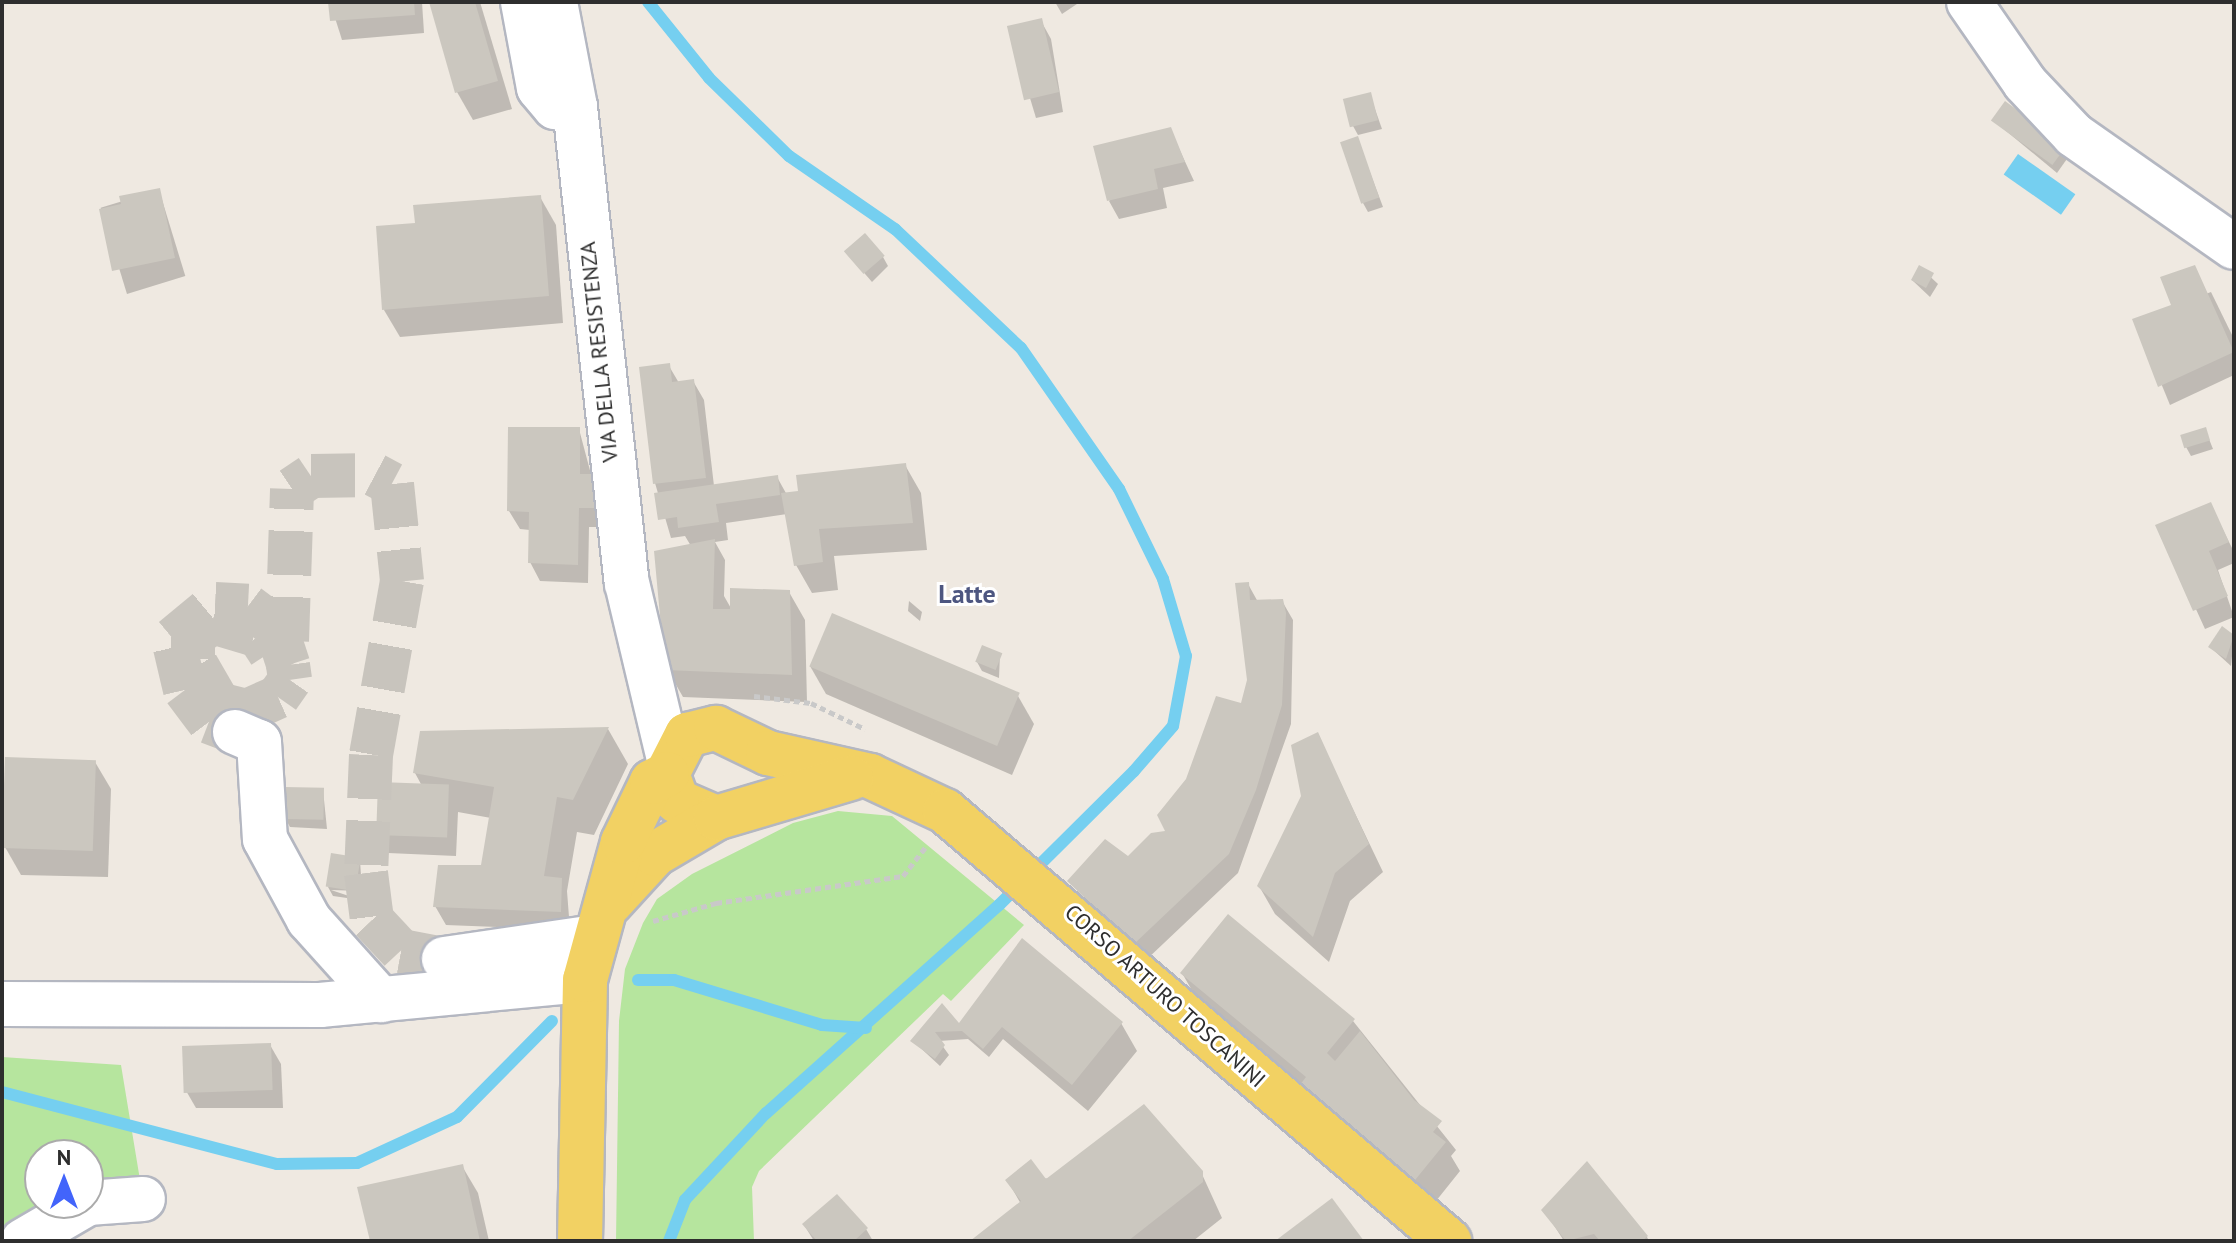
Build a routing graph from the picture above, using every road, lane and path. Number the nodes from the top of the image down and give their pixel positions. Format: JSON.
{"nodes":[{"id":1,"x":523,"y":2,"type":"edge"},
{"id":2,"x":555,"y":2,"type":"edge"},
{"id":3,"x":1969,"y":2,"type":"edge"},
{"id":4,"x":575,"y":107,"type":"junction"},
{"id":5,"x":2234,"y":247,"type":"edge"},
{"id":6,"x":654,"y":700,"type":"junction"},
{"id":7,"x":716,"y":730,"type":"junction"},
{"id":8,"x":235,"y":732,"type":"tunnel mouth"},
{"id":9,"x":668,"y":766,"type":"junction"},
{"id":10,"x":866,"y":775,"type":"junction"},
{"id":11,"x":729,"y":812,"type":"junction"},
{"id":12,"x":935,"y":835,"type":"dead end"},
{"id":13,"x":600,"y":923,"type":"junction"},
{"id":14,"x":444,"y":959,"type":"tunnel mouth"},
{"id":15,"x":585,"y":980,"type":"junction"},
{"id":16,"x":381,"y":1000,"type":"junction"},
{"id":17,"x":2,"y":1004,"type":"edge"},
{"id":18,"x":143,"y":1199,"type":"dead end"},
{"id":19,"x":104,"y":1202,"type":"edge"},
{"id":20,"x":61,"y":1219,"type":"edge"},
{"id":21,"x":23,"y":1241,"type":"edge"},
{"id":22,"x":580,"y":1241,"type":"edge"},
{"id":23,"x":1449,"y":1241,"type":"edge"}],
"edges":[{"from":1,"to":4,"type":"street"},
{"from":2,"to":4,"type":"street","name":"VIA DELLA RESISTENZA"},
{"from":3,"to":5,"type":"street"},
{"from":4,"to":6,"type":"street","name":"VIA DELLA RESISTENZA"},
{"from":6,"to":7,"type":"street"},
{"from":6,"to":9,"type":"street","name":"VIA DELLA RESISTENZA"},
{"from":7,"to":9,"type":"main road"},
{"from":7,"to":10,"type":"main road","name":"CORSO ARTURO TOSCANINI"},
{"from":7,"to":11,"type":"main road"},
{"from":8,"to":16,"type":"street"},
{"from":9,"to":11,"type":"main road"},
{"from":9,"to":13,"type":"main road"},
{"from":10,"to":11,"type":"main road"},
{"from":10,"to":23,"type":"main road","name":"CORSO ARTURO TOSCANINI"},
{"from":11,"to":13,"type":"main road"},
{"from":12,"to":13,"type":"path"},
{"from":13,"to":14,"type":"street"},
{"from":13,"to":15,"type":"main road"},
{"from":15,"to":16,"type":"street"},
{"from":15,"to":22,"type":"main road"},
{"from":16,"to":17,"type":"street"},
{"from":18,"to":19,"type":"street"},
{"from":20,"to":21,"type":"street"}]}
